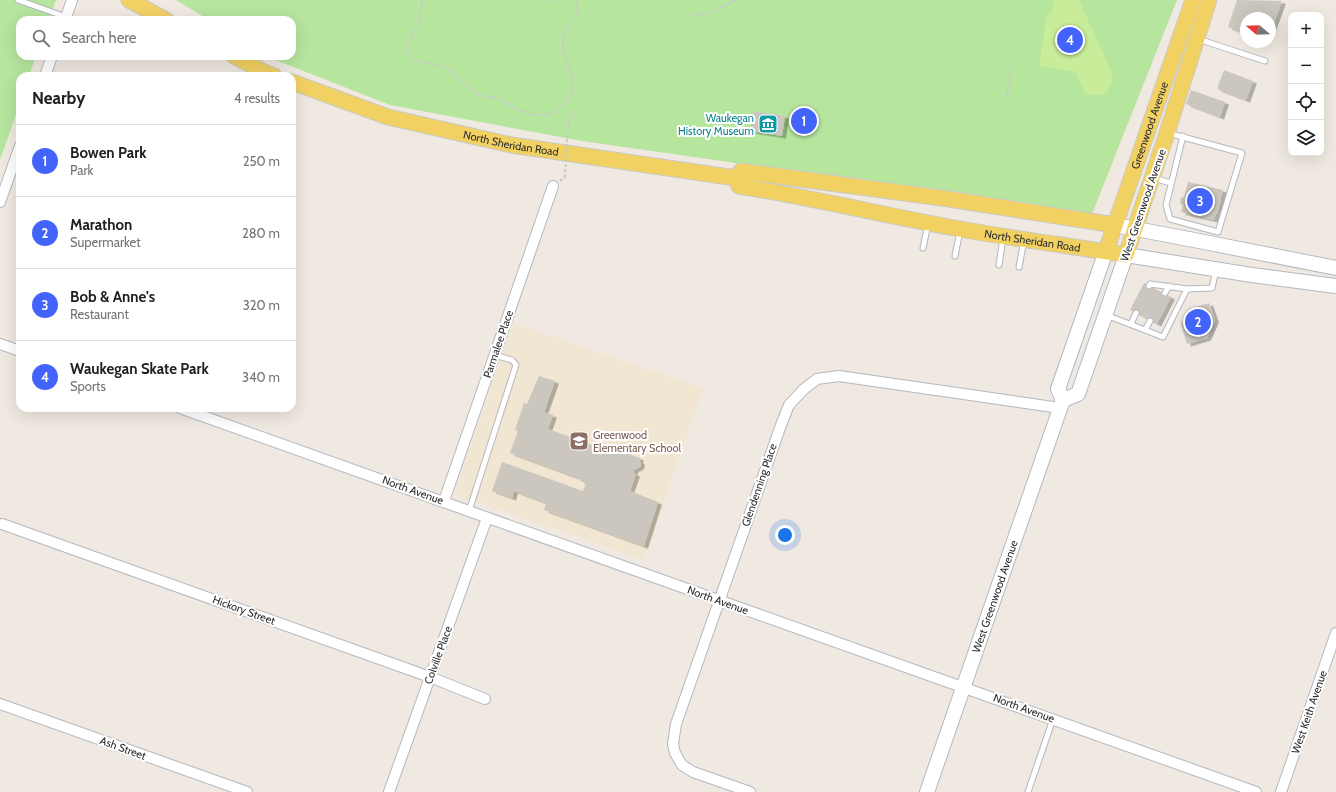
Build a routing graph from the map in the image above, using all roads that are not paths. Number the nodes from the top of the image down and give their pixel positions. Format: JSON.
{"nodes":[{"id":1,"x":18,"y":0,"type":"edge"},
{"id":2,"x":72,"y":0,"type":"edge"},
{"id":3,"x":130,"y":0,"type":"edge"},
{"id":4,"x":1193,"y":0,"type":"edge"},
{"id":5,"x":1209,"y":0,"type":"edge"},
{"id":6,"x":58,"y":16,"type":"edge"},
{"id":7,"x":66,"y":16,"type":"edge"},
{"id":8,"x":159,"y":16,"type":"edge"},
{"id":9,"x":1197,"y":39,"type":"junction"},
{"id":10,"x":51,"y":60,"type":"edge"},
{"id":11,"x":242,"y":60,"type":"edge"},
{"id":12,"x":1265,"y":60,"type":"dead end"},
{"id":13,"x":46,"y":72,"type":"edge"},
{"id":14,"x":264,"y":72,"type":"edge"},
{"id":15,"x":296,"y":83,"type":"edge"},
{"id":16,"x":1167,"y":133,"type":"junction"},
{"id":17,"x":1183,"y":136,"type":"junction"},
{"id":18,"x":16,"y":157,"type":"edge"},
{"id":19,"x":736,"y":178,"type":"junction"},
{"id":20,"x":1152,"y":178,"type":"junction"},
{"id":21,"x":1171,"y":183,"type":"junction"},
{"id":22,"x":553,"y":186,"type":"dead end"},
{"id":23,"x":0,"y":202,"type":"edge"},
{"id":24,"x":928,"y":223,"type":"junction"},
{"id":25,"x":1115,"y":226,"type":"junction"},
{"id":26,"x":960,"y":229,"type":"junction"},
{"id":27,"x":1135,"y":229,"type":"junction"},
{"id":28,"x":1196,"y":234,"type":"junction"},
{"id":29,"x":1003,"y":236,"type":"junction"},
{"id":30,"x":1024,"y":239,"type":"junction"},
{"id":31,"x":923,"y":248,"type":"dead end"},
{"id":32,"x":1106,"y":251,"type":"junction"},
{"id":33,"x":1126,"y":254,"type":"junction"},
{"id":34,"x":955,"y":256,"type":"dead end"},
{"id":35,"x":999,"y":265,"type":"dead end"},
{"id":36,"x":1020,"y":267,"type":"dead end"},
{"id":37,"x":1336,"y":268,"type":"edge"},
{"id":38,"x":1216,"y":269,"type":"junction"},
{"id":39,"x":1149,"y":286,"type":"dead end"},
{"id":40,"x":1169,"y":286,"type":"junction"},
{"id":41,"x":1336,"y":286,"type":"edge"},
{"id":42,"x":1187,"y":289,"type":"junction"},
{"id":43,"x":1165,"y":294,"type":"dead end"},
{"id":44,"x":1136,"y":313,"type":"dead end"},
{"id":45,"x":1105,"y":314,"type":"junction"},
{"id":46,"x":1150,"y":321,"type":"dead end"},
{"id":47,"x":1131,"y":324,"type":"junction"},
{"id":48,"x":1146,"y":330,"type":"junction"},
{"id":49,"x":0,"y":344,"type":"edge"},
{"id":50,"x":16,"y":350,"type":"edge"},
{"id":51,"x":494,"y":355,"type":"junction"},
{"id":52,"x":1062,"y":404,"type":"junction"},
{"id":53,"x":191,"y":412,"type":"edge"},
{"id":54,"x":444,"y":501,"type":"junction"},
{"id":55,"x":469,"y":511,"type":"junction"},
{"id":56,"x":487,"y":518,"type":"junction"},
{"id":57,"x":2,"y":524,"type":"dead end"},
{"id":58,"x":719,"y":601,"type":"junction"},
{"id":59,"x":1336,"y":633,"type":"edge"},
{"id":60,"x":430,"y":677,"type":"junction"},
{"id":61,"x":963,"y":687,"type":"junction"},
{"id":62,"x":485,"y":699,"type":"dead end"},
{"id":63,"x":0,"y":704,"type":"edge"},
{"id":64,"x":1053,"y":719,"type":"junction"},
{"id":65,"x":247,"y":792,"type":"edge"},
{"id":66,"x":389,"y":792,"type":"edge"},
{"id":67,"x":750,"y":792,"type":"edge"},
{"id":68,"x":927,"y":792,"type":"edge"},
{"id":69,"x":1028,"y":792,"type":"edge"},
{"id":70,"x":1256,"y":792,"type":"edge"},
{"id":71,"x":1281,"y":792,"type":"edge"}],
"edges":[{"from":1,"to":6,"type":"lane"},
{"from":2,"to":7,"type":"street"},
{"from":3,"to":8,"type":"main road"},
{"from":4,"to":25,"type":"main road","name":"Greenwood Avenue"},
{"from":5,"to":9,"type":"main road","name":"West Greenwood Avenue"},
{"from":9,"to":12,"type":"lane"},
{"from":9,"to":16,"type":"main road","name":"West Greenwood Avenue"},
{"from":10,"to":13,"type":"street"},
{"from":11,"to":14,"type":"main road"},
{"from":15,"to":19,"type":"main road","name":"North Sheridan Road"},
{"from":16,"to":17,"type":"lane"},
{"from":16,"to":20,"type":"main road","name":"West Greenwood Avenue"},
{"from":17,"to":21,"type":"lane"},
{"from":17,"to":28,"type":"lane"},
{"from":18,"to":23,"type":"street"},
{"from":19,"to":24,"type":"main road","name":"North Sheridan Road"},
{"from":19,"to":25,"type":"main road","name":"North Sheridan Road"},
{"from":20,"to":21,"type":"lane"},
{"from":20,"to":27,"type":"main road","name":"West Greenwood Avenue"},
{"from":21,"to":28,"type":"lane"},
{"from":22,"to":51,"type":"street","name":"Parmalee Place"},
{"from":24,"to":26,"type":"main road","name":"North Sheridan Road"},
{"from":24,"to":31,"type":"lane"},
{"from":25,"to":27,"type":"street","name":"North Sheridan Road"},
{"from":25,"to":32,"type":"main road","name":"Greenwood Avenue"},
{"from":26,"to":29,"type":"main road","name":"North Sheridan Road"},
{"from":26,"to":34,"type":"lane"},
{"from":27,"to":28,"type":"street","name":"North Sheridan Road"},
{"from":27,"to":33,"type":"main road","name":"West Greenwood Avenue"},
{"from":28,"to":37,"type":"street","name":"North Sheridan Road"},
{"from":29,"to":30,"type":"main road","name":"North Sheridan Road"},
{"from":29,"to":35,"type":"lane"},
{"from":30,"to":32,"type":"main road","name":"North Sheridan Road"},
{"from":30,"to":36,"type":"lane"},
{"from":32,"to":33,"type":"main road","name":"North Sheridan Road"},
{"from":32,"to":52,"type":"street","name":"West Greenwood Avenue"},
{"from":33,"to":38,"type":"street","name":"North Sheridan Road"},
{"from":33,"to":45,"type":"street","name":"West Greenwood Avenue"},
{"from":38,"to":41,"type":"street","name":"North Sheridan Road"},
{"from":38,"to":42,"type":"lane"},
{"from":39,"to":40,"type":"lane"},
{"from":40,"to":42,"type":"lane"},
{"from":40,"to":43,"type":"lane"},
{"from":42,"to":48,"type":"lane"},
{"from":44,"to":47,"type":"lane"},
{"from":45,"to":47,"type":"lane"},
{"from":45,"to":52,"type":"street","name":"West Greenwood Avenue"},
{"from":46,"to":48,"type":"lane"},
{"from":47,"to":48,"type":"lane"},
{"from":49,"to":50,"type":"street"},
{"from":51,"to":54,"type":"street","name":"Parmalee Place"},
{"from":51,"to":55,"type":"lane"},
{"from":52,"to":58,"type":"street","name":"Glendenning Place"},
{"from":52,"to":61,"type":"street","name":"West Greenwood Avenue"},
{"from":53,"to":54,"type":"street","name":"North Avenue"},
{"from":54,"to":55,"type":"street","name":"North Avenue"},
{"from":55,"to":56,"type":"street","name":"North Avenue"},
{"from":56,"to":58,"type":"street","name":"North Avenue"},
{"from":56,"to":60,"type":"street","name":"Colville Place"},
{"from":57,"to":60,"type":"street","name":"Hickory Street"},
{"from":58,"to":61,"type":"street","name":"North Avenue"},
{"from":58,"to":67,"type":"street","name":"Glendenning Place"},
{"from":59,"to":71,"type":"street","name":"West Keith Avenue"},
{"from":60,"to":62,"type":"street","name":"Hickory Street"},
{"from":60,"to":66,"type":"street","name":"Colville Place"},
{"from":61,"to":64,"type":"street","name":"North Avenue"},
{"from":61,"to":68,"type":"street","name":"West Greenwood Avenue"},
{"from":63,"to":65,"type":"street","name":"Ash Street"},
{"from":64,"to":69,"type":"lane"},
{"from":64,"to":70,"type":"street","name":"North Avenue"}]}
